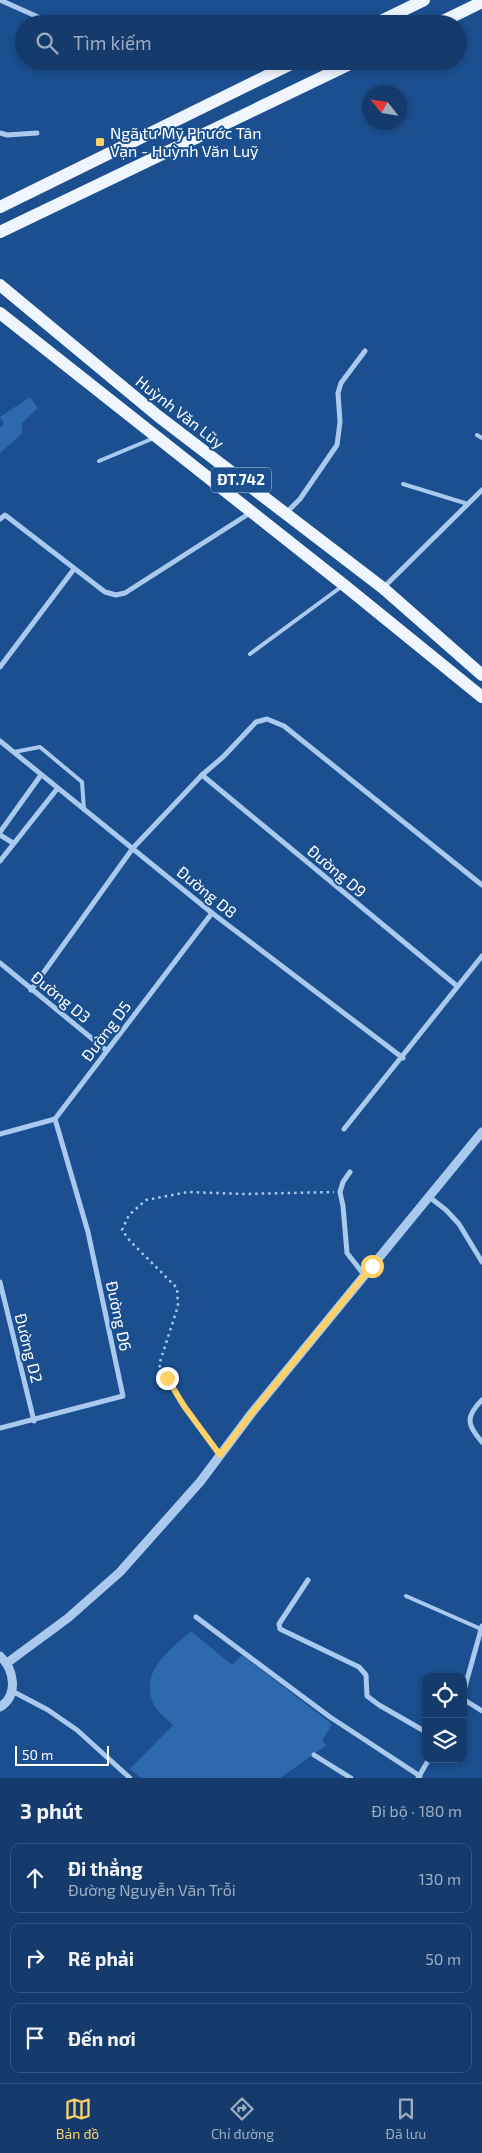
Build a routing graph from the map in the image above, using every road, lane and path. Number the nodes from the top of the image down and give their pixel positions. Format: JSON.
{"nodes":[{"id":1,"x":0,"y":0,"type":"edge"},
{"id":2,"x":424,"y":0,"type":"edge"},
{"id":3,"x":482,"y":2,"type":"edge"},
{"id":4,"x":35,"y":15,"type":"edge"},
{"id":5,"x":393,"y":15,"type":"edge"},
{"id":6,"x":455,"y":15,"type":"edge"},
{"id":7,"x":279,"y":70,"type":"edge"},
{"id":8,"x":337,"y":70,"type":"edge"},
{"id":9,"x":0,"y":133,"type":"edge"},
{"id":10,"x":37,"y":133,"type":"dead end"},
{"id":11,"x":0,"y":207,"type":"edge"},
{"id":12,"x":0,"y":232,"type":"edge"},
{"id":13,"x":0,"y":285,"type":"edge"},
{"id":14,"x":0,"y":313,"type":"edge"},
{"id":15,"x":365,"y":351,"type":"dead end"},
{"id":16,"x":477,"y":435,"type":"dead end"},
{"id":17,"x":156,"y":438,"type":"junction"},
{"id":18,"x":482,"y":438,"type":"edge"},
{"id":19,"x":99,"y":461,"type":"dead end"},
{"id":20,"x":403,"y":484,"type":"dead end"},
{"id":21,"x":482,"y":490,"type":"edge"},
{"id":22,"x":468,"y":504,"type":"junction"},
{"id":23,"x":252,"y":512,"type":"junction"},
{"id":24,"x":285,"y":514,"type":"junction"},
{"id":25,"x":0,"y":519,"type":"edge"},
{"id":26,"x":74,"y":569,"type":"junction"},
{"id":27,"x":344,"y":585,"type":"junction"},
{"id":28,"x":382,"y":588,"type":"junction"},
{"id":29,"x":250,"y":654,"type":"dead end"},
{"id":30,"x":0,"y":667,"type":"edge"},
{"id":31,"x":482,"y":675,"type":"edge"},
{"id":32,"x":482,"y":697,"type":"edge"},
{"id":33,"x":0,"y":740,"type":"edge"},
{"id":34,"x":14,"y":752,"type":"junction"},
{"id":35,"x":41,"y":775,"type":"junction"},
{"id":36,"x":202,"y":775,"type":"junction"},
{"id":37,"x":57,"y":789,"type":"junction"},
{"id":38,"x":84,"y":810,"type":"junction"},
{"id":39,"x":0,"y":834,"type":"edge"},
{"id":40,"x":13,"y":843,"type":"junction"},
{"id":41,"x":133,"y":848,"type":"junction"},
{"id":42,"x":0,"y":861,"type":"edge"},
{"id":43,"x":482,"y":885,"type":"edge"},
{"id":44,"x":212,"y":913,"type":"junction"},
{"id":45,"x":482,"y":956,"type":"edge"},
{"id":46,"x":0,"y":963,"type":"edge"},
{"id":47,"x":457,"y":986,"type":"junction"},
{"id":48,"x":31,"y":990,"type":"junction"},
{"id":49,"x":106,"y":1050,"type":"junction"},
{"id":50,"x":403,"y":1058,"type":"junction"},
{"id":51,"x":55,"y":1119,"type":"junction"},
{"id":52,"x":344,"y":1129,"type":"dead end"},
{"id":53,"x":482,"y":1132,"type":"edge"},
{"id":54,"x":0,"y":1134,"type":"edge"},
{"id":55,"x":350,"y":1172,"type":"dead end"},
{"id":56,"x":340,"y":1192,"type":"junction"},
{"id":57,"x":428,"y":1196,"type":"junction"},
{"id":58,"x":482,"y":1262,"type":"edge"},
{"id":59,"x":365,"y":1276,"type":"junction"},
{"id":60,"x":0,"y":1282,"type":"edge"},
{"id":61,"x":482,"y":1400,"type":"edge"},
{"id":62,"x":34,"y":1420,"type":"junction"},
{"id":63,"x":0,"y":1428,"type":"edge"},
{"id":64,"x":482,"y":1442,"type":"edge"},
{"id":65,"x":220,"y":1455,"type":"junction"},
{"id":66,"x":308,"y":1580,"type":"dead end"},
{"id":67,"x":406,"y":1596,"type":"dead end"},
{"id":68,"x":196,"y":1618,"type":"dead end"},
{"id":69,"x":482,"y":1627,"type":"edge"},
{"id":70,"x":0,"y":1656,"type":"edge"},
{"id":71,"x":7,"y":1663,"type":"junction"},
{"id":72,"x":467,"y":1680,"type":"edge"},
{"id":73,"x":12,"y":1692,"type":"junction"},
{"id":74,"x":467,"y":1702,"type":"edge"},
{"id":75,"x":0,"y":1707,"type":"edge"},
{"id":76,"x":482,"y":1711,"type":"edge"},
{"id":77,"x":422,"y":1730,"type":"edge"},
{"id":78,"x":314,"y":1755,"type":"dead end"},
{"id":79,"x":427,"y":1763,"type":"edge"},
{"id":80,"x":419,"y":1777,"type":"edge"},
{"id":81,"x":130,"y":1778,"type":"edge"},
{"id":82,"x":351,"y":1778,"type":"edge"}],
"edges":[{"from":1,"to":4,"type":"street"},
{"from":2,"to":5,"type":"main road"},
{"from":3,"to":6,"type":"main road"},
{"from":7,"to":11,"type":"main road"},
{"from":8,"to":12,"type":"main road"},
{"from":9,"to":10,"type":"street"},
{"from":13,"to":24,"type":"main road","name":"Huỳnh Văn Lũy","number":"ĐT.742"},
{"from":14,"to":17,"type":"main road","number":"ĐT.742"},
{"from":15,"to":24,"type":"street"},
{"from":16,"to":18,"type":"lane"},
{"from":17,"to":19,"type":"lane"},
{"from":17,"to":23,"type":"main road","number":"ĐT.742"},
{"from":20,"to":22,"type":"lane"},
{"from":21,"to":22,"type":"street"},
{"from":22,"to":28,"type":"street"},
{"from":23,"to":26,"type":"street"},
{"from":23,"to":27,"type":"main road","number":"ĐT.742"},
{"from":24,"to":28,"type":"main road","name":"Huỳnh Văn Lũy","number":"ĐT.742"},
{"from":25,"to":26,"type":"street"},
{"from":26,"to":30,"type":"street"},
{"from":27,"to":29,"type":"lane"},
{"from":27,"to":32,"type":"main road","number":"ĐT.742"},
{"from":28,"to":31,"type":"main road","name":"Huỳnh Văn Lũy","number":"ĐT.742"},
{"from":33,"to":34,"type":"street","name":"Đường D8"},
{"from":34,"to":35,"type":"street","name":"Đường D8"},
{"from":34,"to":38,"type":"lane"},
{"from":35,"to":37,"type":"street","name":"Đường D8"},
{"from":35,"to":39,"type":"street"},
{"from":36,"to":41,"type":"street"},
{"from":36,"to":43,"type":"street"},
{"from":36,"to":47,"type":"street","name":"Đường D9"},
{"from":37,"to":38,"type":"street","name":"Đường D8"},
{"from":37,"to":40,"type":"street"},
{"from":38,"to":41,"type":"street","name":"Đường D8"},
{"from":39,"to":40,"type":"street"},
{"from":40,"to":42,"type":"street"},
{"from":41,"to":44,"type":"street","name":"Đường D8"},
{"from":41,"to":48,"type":"street"},
{"from":44,"to":49,"type":"street","name":"Đường D5"},
{"from":44,"to":50,"type":"street","name":"Đường D8"},
{"from":45,"to":47,"type":"street"},
{"from":46,"to":48,"type":"street","name":"Đường D3"},
{"from":47,"to":50,"type":"street"},
{"from":48,"to":49,"type":"street","name":"Đường D3"},
{"from":49,"to":51,"type":"street","name":"Đường D5"},
{"from":50,"to":52,"type":"street"},
{"from":51,"to":54,"type":"street"},
{"from":51,"to":62,"type":"street","name":"Đường D6"},
{"from":53,"to":57,"type":"street"},
{"from":55,"to":56,"type":"street"},
{"from":56,"to":59,"type":"street"},
{"from":56,"to":65,"type":"path"},
{"from":57,"to":58,"type":"street"},
{"from":57,"to":59,"type":"street"},
{"from":59,"to":65,"type":"street"},
{"from":60,"to":62,"type":"street","name":"Đường D2"},
{"from":61,"to":64,"type":"street"},
{"from":62,"to":63,"type":"street","name":"Đường D6"},
{"from":65,"to":71,"type":"street"},
{"from":66,"to":77,"type":"street"},
{"from":67,"to":69,"type":"lane"},
{"from":68,"to":80,"type":"street"},
{"from":69,"to":72,"type":"street"},
{"from":70,"to":71,"type":"street"},
{"from":71,"to":73,"type":"street"},
{"from":73,"to":75,"type":"street"},
{"from":73,"to":81,"type":"street"},
{"from":74,"to":76,"type":"street"},
{"from":78,"to":82,"type":"street"},
{"from":79,"to":80,"type":"street"}]}
